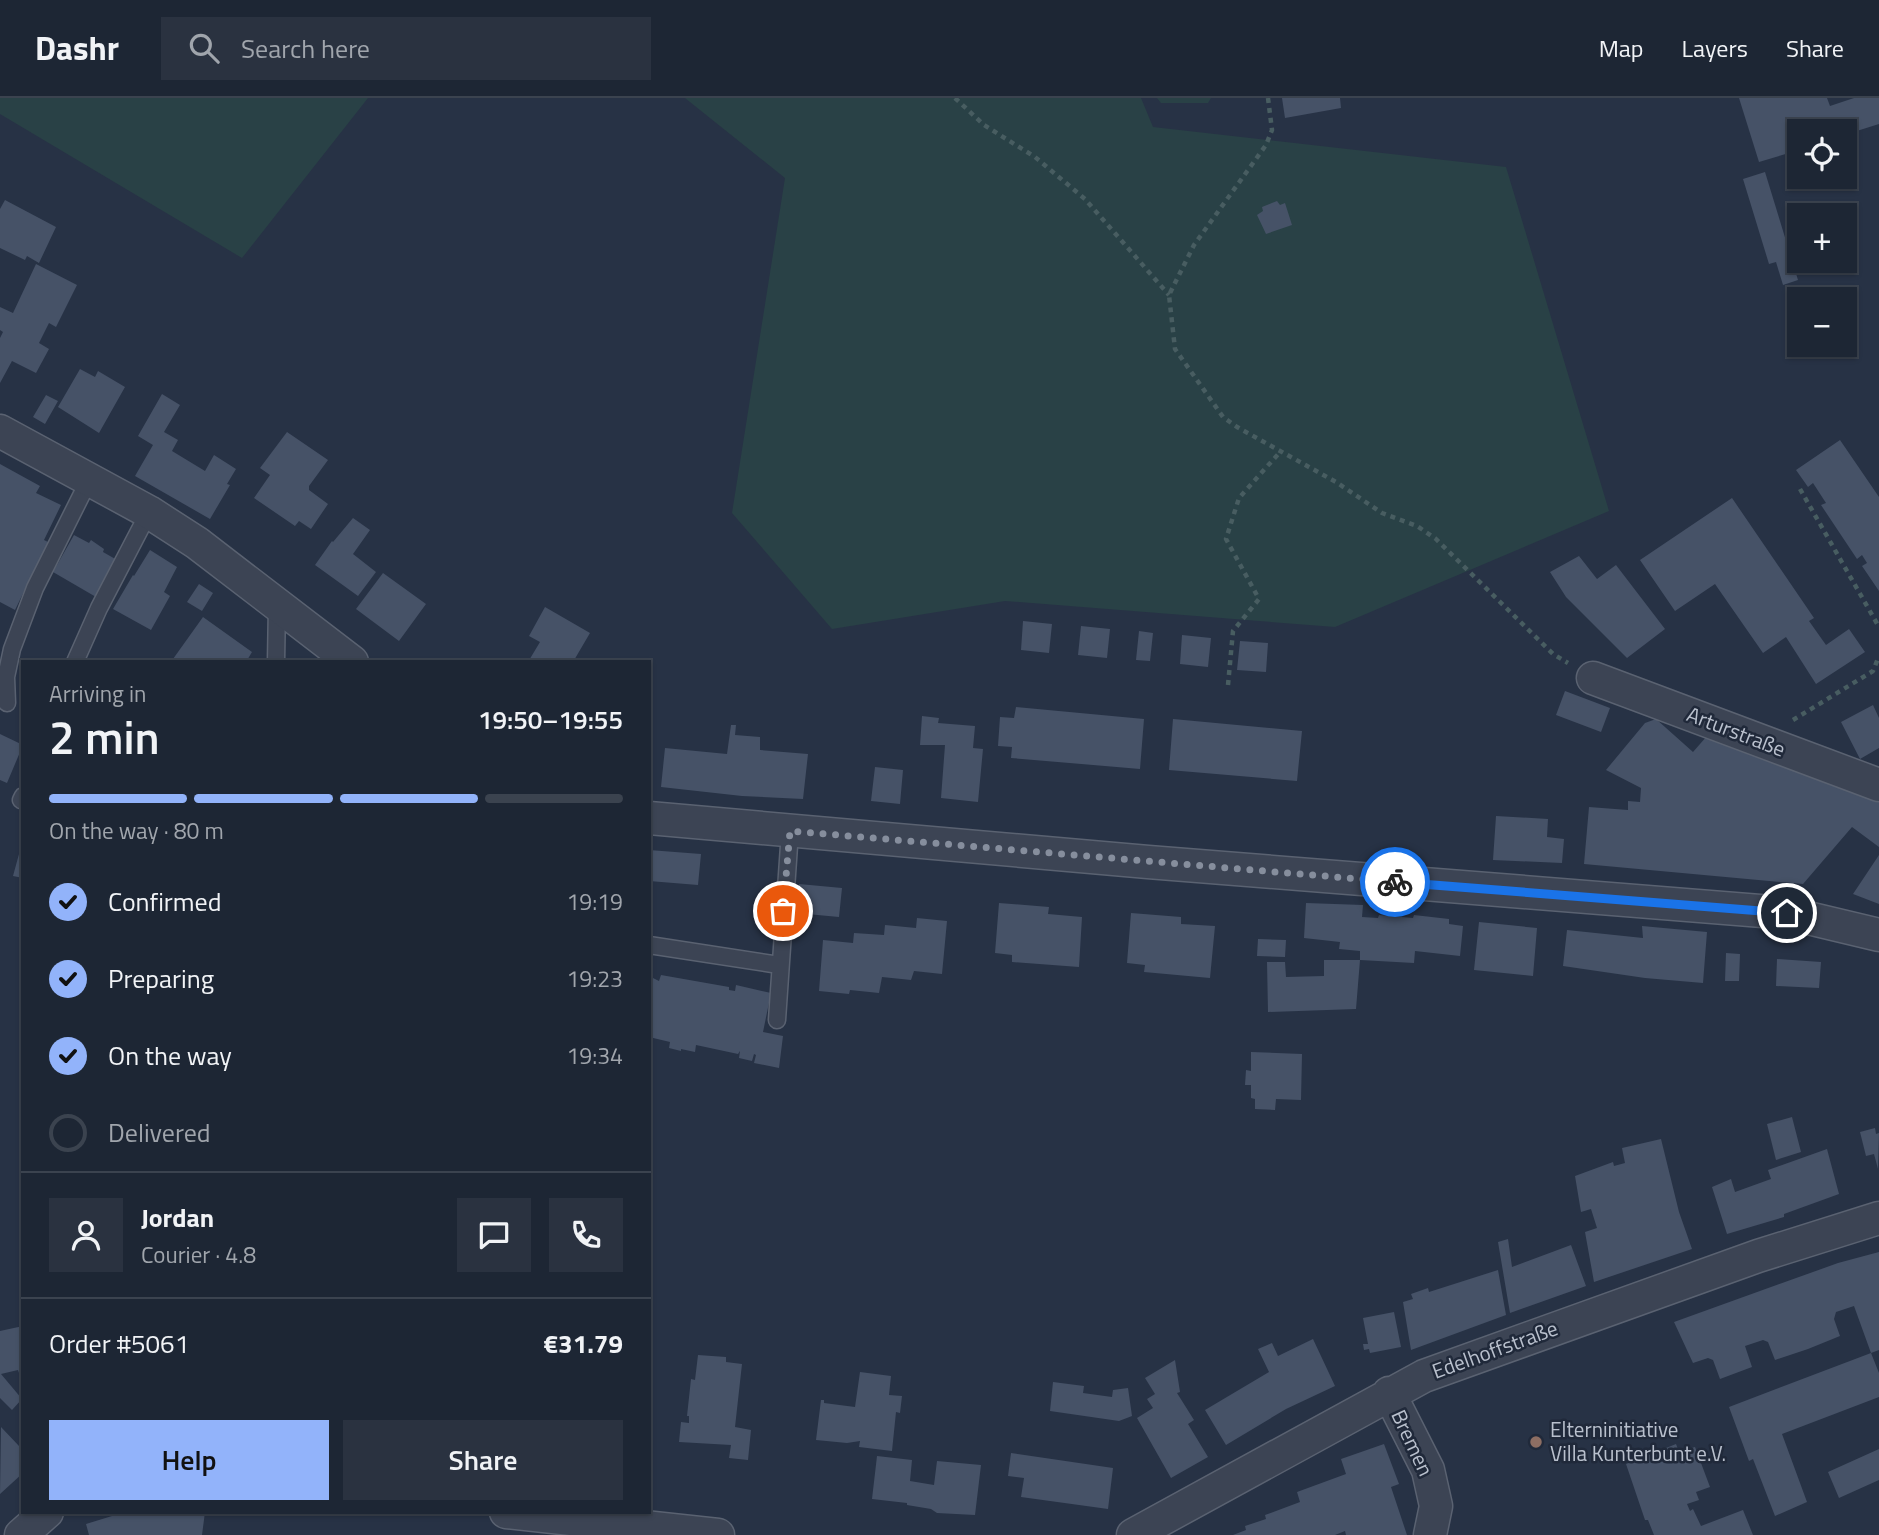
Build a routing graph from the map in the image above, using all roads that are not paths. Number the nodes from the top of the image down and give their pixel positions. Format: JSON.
{"nodes":[{"id":1,"x":0,"y":431,"type":"edge"},
{"id":2,"x":89,"y":480,"type":"junction"},
{"id":3,"x":149,"y":512,"type":"junction"},
{"id":4,"x":277,"y":603,"type":"junction"},
{"id":5,"x":76,"y":660,"type":"edge"},
{"id":6,"x":276,"y":660,"type":"edge"},
{"id":7,"x":349,"y":660,"type":"edge"},
{"id":8,"x":1593,"y":678,"type":"road end"},
{"id":9,"x":7,"y":703,"type":"dead end"},
{"id":10,"x":1879,"y":785,"type":"edge"},
{"id":11,"x":651,"y":818,"type":"edge"},
{"id":12,"x":790,"y":831,"type":"junction"},
{"id":13,"x":1879,"y":935,"type":"edge"},
{"id":14,"x":651,"y":945,"type":"edge"},
{"id":15,"x":779,"y":965,"type":"junction"},
{"id":16,"x":777,"y":1020,"type":"dead end"},
{"id":17,"x":1879,"y":1218,"type":"edge"},
{"id":18,"x":1389,"y":1393,"type":"junction"},
{"id":19,"x":45,"y":1514,"type":"edge"},
{"id":20,"x":524,"y":1514,"type":"edge"},
{"id":21,"x":21,"y":1535,"type":"edge"},
{"id":22,"x":718,"y":1535,"type":"edge"},
{"id":23,"x":1133,"y":1535,"type":"edge"},
{"id":24,"x":1430,"y":1535,"type":"edge"}],
"edges":[{"from":1,"to":2,"type":"street"},
{"from":2,"to":3,"type":"street"},
{"from":2,"to":9,"type":"lane"},
{"from":3,"to":4,"type":"street"},
{"from":3,"to":5,"type":"lane"},
{"from":4,"to":6,"type":"lane"},
{"from":4,"to":7,"type":"street"},
{"from":8,"to":10,"type":"street","name":"Arturstraße"},
{"from":11,"to":12,"type":"street"},
{"from":12,"to":13,"type":"street"},
{"from":12,"to":15,"type":"lane"},
{"from":14,"to":15,"type":"lane"},
{"from":15,"to":16,"type":"lane"},
{"from":17,"to":18,"type":"street","name":"Edelhoffstraße"},
{"from":18,"to":23,"type":"street","name":"Edelhoffstraße"},
{"from":18,"to":24,"type":"street","name":"Bremen"},
{"from":19,"to":21,"type":"street"},
{"from":20,"to":22,"type":"street"}]}
